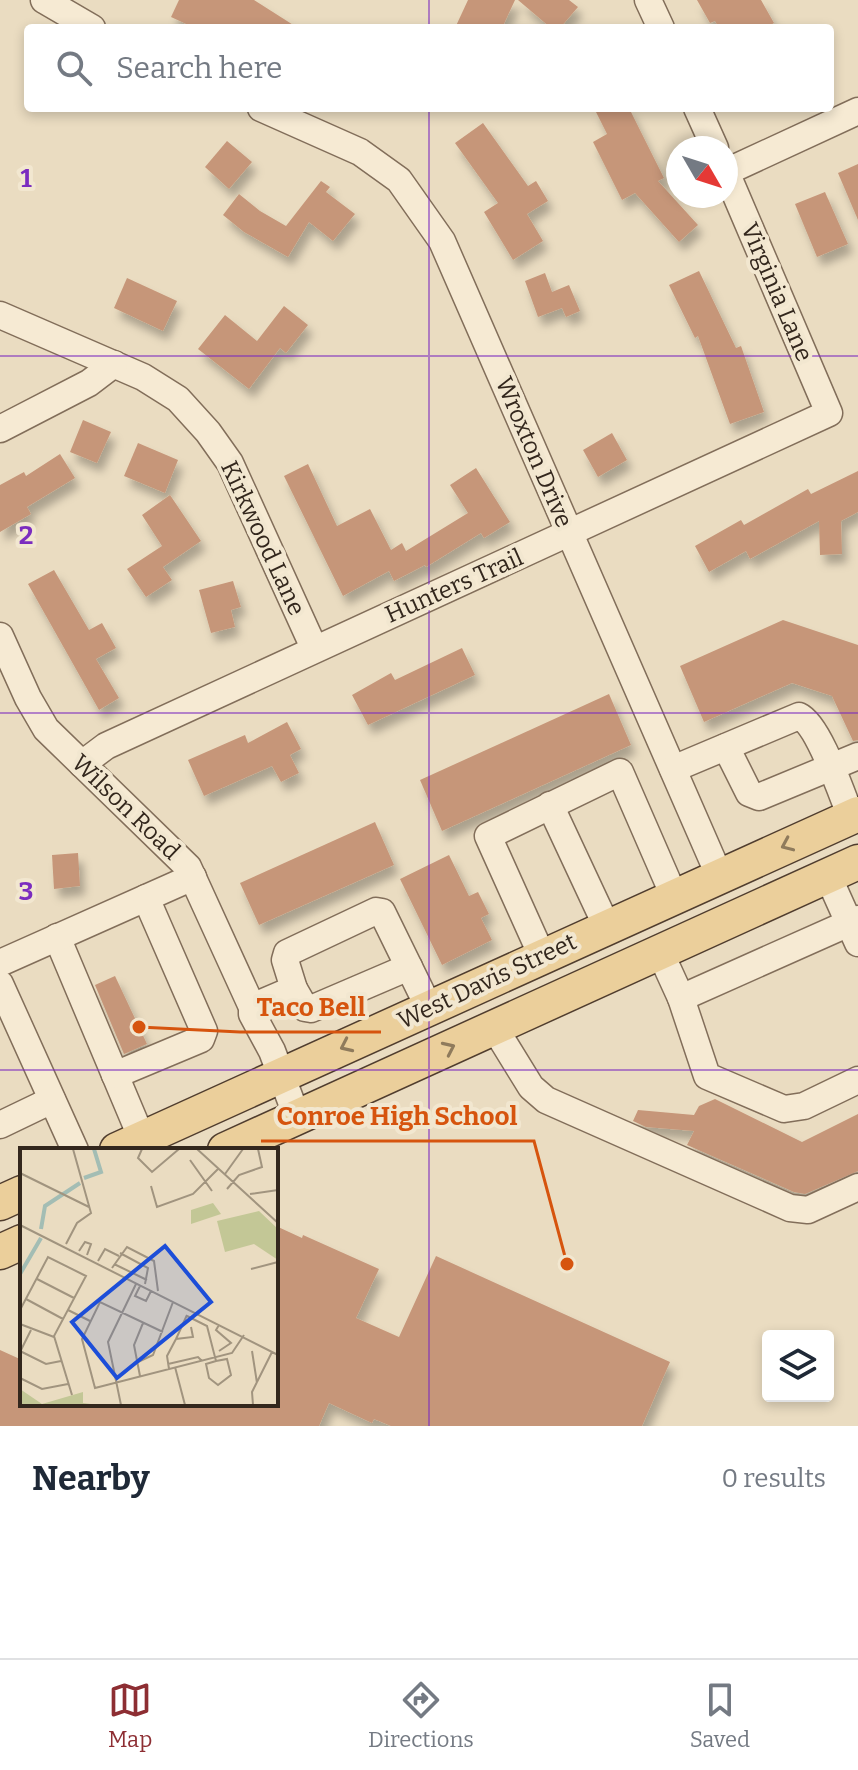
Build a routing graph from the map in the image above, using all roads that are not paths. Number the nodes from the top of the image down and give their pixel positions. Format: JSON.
{"nodes":[{"id":1,"x":44,"y":0,"type":"edge"},
{"id":2,"x":648,"y":0,"type":"edge"},
{"id":3,"x":85,"y":24,"type":"edge"},
{"id":4,"x":659,"y":24,"type":"edge"},
{"id":5,"x":858,"y":111,"type":"edge"},
{"id":6,"x":270,"y":112,"type":"edge"},
{"id":7,"x":699,"y":112,"type":"edge"},
{"id":8,"x":710,"y":136,"type":"edge"},
{"id":9,"x":738,"y":166,"type":"edge"},
{"id":10,"x":738,"y":200,"type":"edge"},
{"id":11,"x":0,"y":315,"type":"edge"},
{"id":12,"x":114,"y":364,"type":"junction"},
{"id":13,"x":829,"y":413,"type":"joint"},
{"id":14,"x":0,"y":429,"type":"edge"},
{"id":15,"x":569,"y":534,"type":"junction"},
{"id":16,"x":0,"y":636,"type":"edge"},
{"id":17,"x":314,"y":648,"type":"junction"},
{"id":18,"x":726,"y":747,"type":"junction"},
{"id":19,"x":858,"y":756,"type":"edge"},
{"id":20,"x":82,"y":764,"type":"junction"},
{"id":21,"x":832,"y":767,"type":"junction"},
{"id":22,"x":673,"y":769,"type":"junction"},
{"id":23,"x":550,"y":805,"type":"junction"},
{"id":24,"x":855,"y":815,"type":"edge"},
{"id":25,"x":843,"y":869,"type":"edge"},
{"id":26,"x":719,"y":875,"type":"junction"},
{"id":27,"x":193,"y":877,"type":"junction"},
{"id":28,"x":674,"y":896,"type":"junction"},
{"id":29,"x":146,"y":898,"type":"junction"},
{"id":30,"x":607,"y":927,"type":"junction"},
{"id":31,"x":855,"y":929,"type":"edge"},
{"id":32,"x":57,"y":937,"type":"junction"},
{"id":33,"x":660,"y":952,"type":"junction"},
{"id":34,"x":542,"y":956,"type":"junction"},
{"id":35,"x":0,"y":963,"type":"edge"},
{"id":36,"x":409,"y":967,"type":"junction"},
{"id":37,"x":611,"y":974,"type":"junction"},
{"id":38,"x":0,"y":984,"type":"edge"},
{"id":39,"x":294,"y":989,"type":"junction"},
{"id":40,"x":681,"y":998,"type":"junction"},
{"id":41,"x":252,"y":1007,"type":"junction"},
{"id":42,"x":429,"y":1008,"type":"junction"},
{"id":43,"x":494,"y":1027,"type":"junction"},
{"id":44,"x":115,"y":1075,"type":"junction"},
{"id":45,"x":281,"y":1076,"type":"junction"},
{"id":46,"x":858,"y":1080,"type":"edge"},
{"id":47,"x":52,"y":1100,"type":"junction"},
{"id":48,"x":297,"y":1117,"type":"junction"},
{"id":49,"x":0,"y":1125,"type":"edge"},
{"id":50,"x":130,"y":1144,"type":"edge"},
{"id":51,"x":74,"y":1148,"type":"edge"},
{"id":52,"x":229,"y":1148,"type":"edge"},
{"id":53,"x":858,"y":1187,"type":"edge"},
{"id":54,"x":20,"y":1194,"type":"edge"},
{"id":55,"x":0,"y":1203,"type":"edge"},
{"id":56,"x":20,"y":1243,"type":"edge"},
{"id":57,"x":0,"y":1252,"type":"edge"}],
"edges":[{"from":1,"to":3,"type":"street"},
{"from":2,"to":4,"type":"street"},
{"from":5,"to":9,"type":"street"},
{"from":6,"to":15,"type":"street","name":"Wroxton Drive"},
{"from":7,"to":8,"type":"street"},
{"from":10,"to":13,"type":"street","name":"Virginia Lane"},
{"from":11,"to":12,"type":"street","name":"Kirkwood Lane"},
{"from":12,"to":14,"type":"street"},
{"from":12,"to":17,"type":"street","name":"Kirkwood Lane"},
{"from":13,"to":15,"type":"street","name":"Hunters Trail"},
{"from":15,"to":17,"type":"street","name":"Hunters Trail"},
{"from":15,"to":22,"type":"street","name":"Wroxton Drive"},
{"from":16,"to":20,"type":"street","name":"Wilson Road"},
{"from":17,"to":20,"type":"street","name":"Hunters Trail"},
{"from":18,"to":21,"type":"street"},
{"from":18,"to":21,"type":"street"},
{"from":18,"to":22,"type":"street"},
{"from":19,"to":21,"type":"street"},
{"from":20,"to":27,"type":"street","name":"Wilson Road"},
{"from":21,"to":24,"type":"street"},
{"from":22,"to":26,"type":"street","name":"Wroxton Drive"},
{"from":23,"to":28,"type":"street"},
{"from":23,"to":30,"type":"street"},
{"from":23,"to":34,"type":"street"},
{"from":24,"to":26,"type":"main road","name":"West Davis Street","one_way":true},
{"from":24,"to":37,"type":"main road"},
{"from":25,"to":31,"type":"street"},
{"from":25,"to":33,"type":"main road","name":"West Davis Street"},
{"from":26,"to":28,"type":"main road","name":"West Davis Street"},
{"from":27,"to":29,"type":"street"},
{"from":27,"to":41,"type":"street","name":"Wilson Road"},
{"from":28,"to":30,"type":"main road","name":"West Davis Street"},
{"from":29,"to":32,"type":"street"},
{"from":29,"to":44,"type":"street"},
{"from":30,"to":34,"type":"main road","name":"West Davis Street"},
{"from":31,"to":40,"type":"street"},
{"from":32,"to":35,"type":"street"},
{"from":32,"to":44,"type":"street"},
{"from":33,"to":37,"type":"main road","name":"West Davis Street"},
{"from":33,"to":40,"type":"street"},
{"from":34,"to":42,"type":"main road","name":"West Davis Street"},
{"from":36,"to":39,"type":"street"},
{"from":36,"to":39,"type":"street"},
{"from":36,"to":42,"type":"street"},
{"from":37,"to":43,"type":"main road","name":"West Davis Street"},
{"from":38,"to":47,"type":"street"},
{"from":39,"to":41,"type":"street"},
{"from":40,"to":46,"type":"street"},
{"from":41,"to":45,"type":"street","name":"Wilson Road"},
{"from":42,"to":45,"type":"main road","name":"West Davis Street","one_way":true},
{"from":48,"to":43,"type":"main road","name":"West Davis Street","one_way":true},
{"from":43,"to":53,"type":"street"},
{"from":44,"to":50,"type":"street"},
{"from":45,"to":48,"type":"street","name":"Wilson Road"},
{"from":45,"to":50,"type":"main road","name":"West Davis Street"},
{"from":47,"to":49,"type":"street"},
{"from":47,"to":51,"type":"street"},
{"from":48,"to":52,"type":"main road","name":"West Davis Street"},
{"from":54,"to":55,"type":"main road"},
{"from":56,"to":57,"type":"main road"}]}
